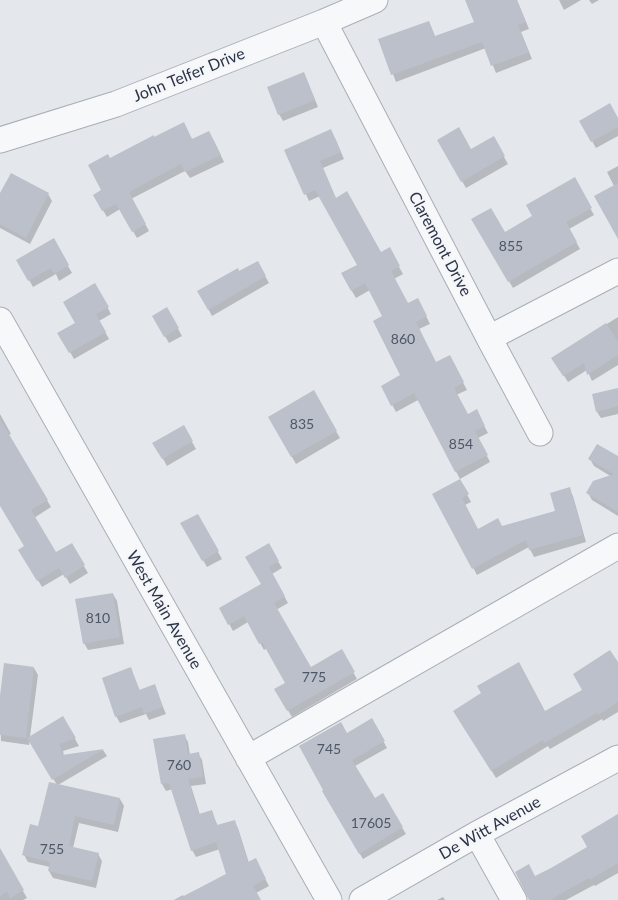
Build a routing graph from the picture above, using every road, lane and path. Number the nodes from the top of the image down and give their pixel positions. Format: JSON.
{"nodes":[{"id":1,"x":375,"y":0,"type":"edge"},
{"id":2,"x":324,"y":22,"type":"junction"},
{"id":3,"x":0,"y":140,"type":"edge"},
{"id":4,"x":618,"y":271,"type":"edge"},
{"id":5,"x":0,"y":320,"type":"edge"},
{"id":6,"x":489,"y":338,"type":"junction"},
{"id":7,"x":540,"y":433,"type":"dead end"},
{"id":8,"x":618,"y":546,"type":"edge"},
{"id":9,"x":248,"y":758,"type":"junction"},
{"id":10,"x":618,"y":758,"type":"edge"},
{"id":11,"x":477,"y":834,"type":"junction"},
{"id":12,"x":329,"y":900,"type":"edge"},
{"id":13,"x":362,"y":900,"type":"edge"},
{"id":14,"x":514,"y":900,"type":"edge"}],
"edges":[{"from":1,"to":2,"type":"street","name":"John Telfer Drive"},
{"from":2,"to":3,"type":"street","name":"John Telfer Drive"},
{"from":2,"to":6,"type":"street","name":"Claremont Drive"},
{"from":4,"to":6,"type":"street"},
{"from":5,"to":9,"type":"street","name":"West Main Avenue"},
{"from":6,"to":7,"type":"street","name":"Claremont Drive"},
{"from":8,"to":9,"type":"street"},
{"from":9,"to":12,"type":"street","name":"West Main Avenue"},
{"from":10,"to":11,"type":"street","name":"De Witt Avenue"},
{"from":11,"to":13,"type":"street","name":"De Witt Avenue"},
{"from":11,"to":14,"type":"street"}]}
